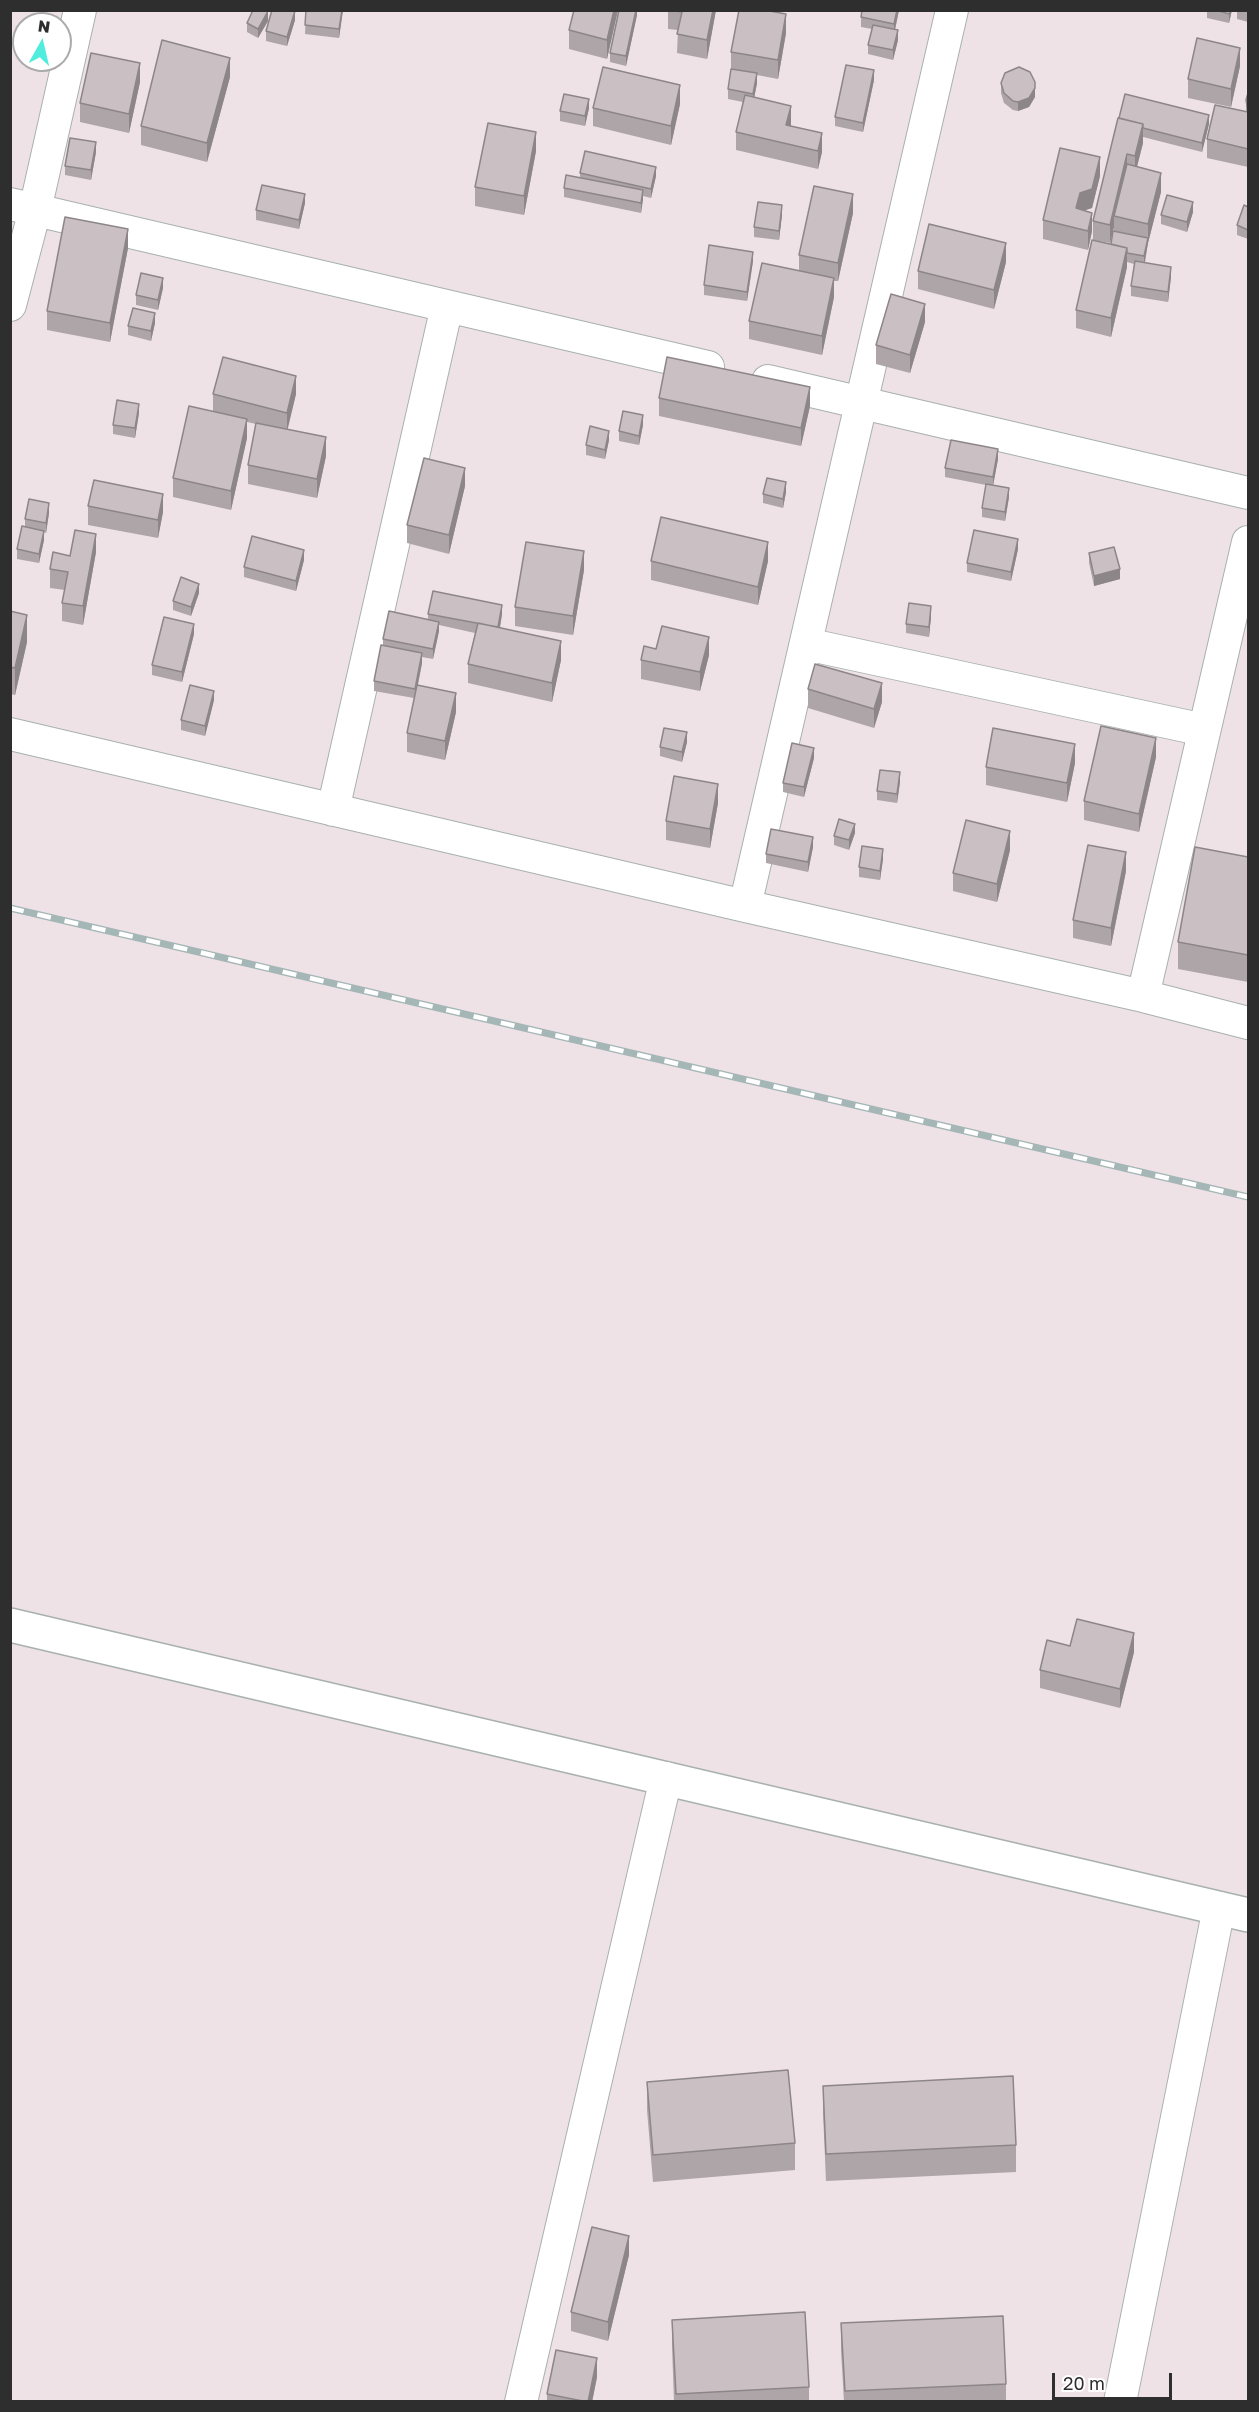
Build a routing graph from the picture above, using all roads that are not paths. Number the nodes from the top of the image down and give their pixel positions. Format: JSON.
{"nodes":[{"id":1,"x":80,"y":10,"type":"edge"},
{"id":2,"x":952,"y":10,"type":"edge"},
{"id":3,"x":23,"y":207,"type":"edge"},
{"id":4,"x":10,"y":305,"type":"edge"},
{"id":5,"x":447,"y":306,"type":"junction"},
{"id":6,"x":861,"y":403,"type":"junction"},
{"id":7,"x":1248,"y":493,"type":"edge"},
{"id":8,"x":1248,"y":542,"type":"edge"},
{"id":9,"x":806,"y":644,"type":"junction"},
{"id":10,"x":1204,"y":730,"type":"junction"},
{"id":11,"x":10,"y":734,"type":"edge"},
{"id":12,"x":333,"y":810,"type":"junction"},
{"id":13,"x":745,"y":906,"type":"junction"},
{"id":14,"x":1143,"y":996,"type":"junction"},
{"id":15,"x":1248,"y":1023,"type":"edge"},
{"id":16,"x":10,"y":1625,"type":"edge"},
{"id":17,"x":666,"y":1778,"type":"junction"},
{"id":18,"x":1234,"y":1911,"type":"edge"},
{"id":19,"x":521,"y":2402,"type":"edge"},
{"id":20,"x":1120,"y":2402,"type":"edge"}],
"edges":[{"from":1,"to":3,"type":"street"},
{"from":2,"to":6,"type":"street"},
{"from":3,"to":4,"type":"street"},
{"from":3,"to":5,"type":"street"},
{"from":5,"to":6,"type":"street"},
{"from":5,"to":12,"type":"street"},
{"from":6,"to":7,"type":"street"},
{"from":6,"to":9,"type":"street"},
{"from":8,"to":10,"type":"street"},
{"from":9,"to":10,"type":"street"},
{"from":9,"to":13,"type":"street"},
{"from":10,"to":14,"type":"street"},
{"from":11,"to":12,"type":"street"},
{"from":12,"to":13,"type":"street"},
{"from":13,"to":14,"type":"street"},
{"from":14,"to":15,"type":"street"},
{"from":16,"to":17,"type":"main road"},
{"from":17,"to":18,"type":"main road"},
{"from":17,"to":19,"type":"street"},
{"from":18,"to":20,"type":"street"}]}
